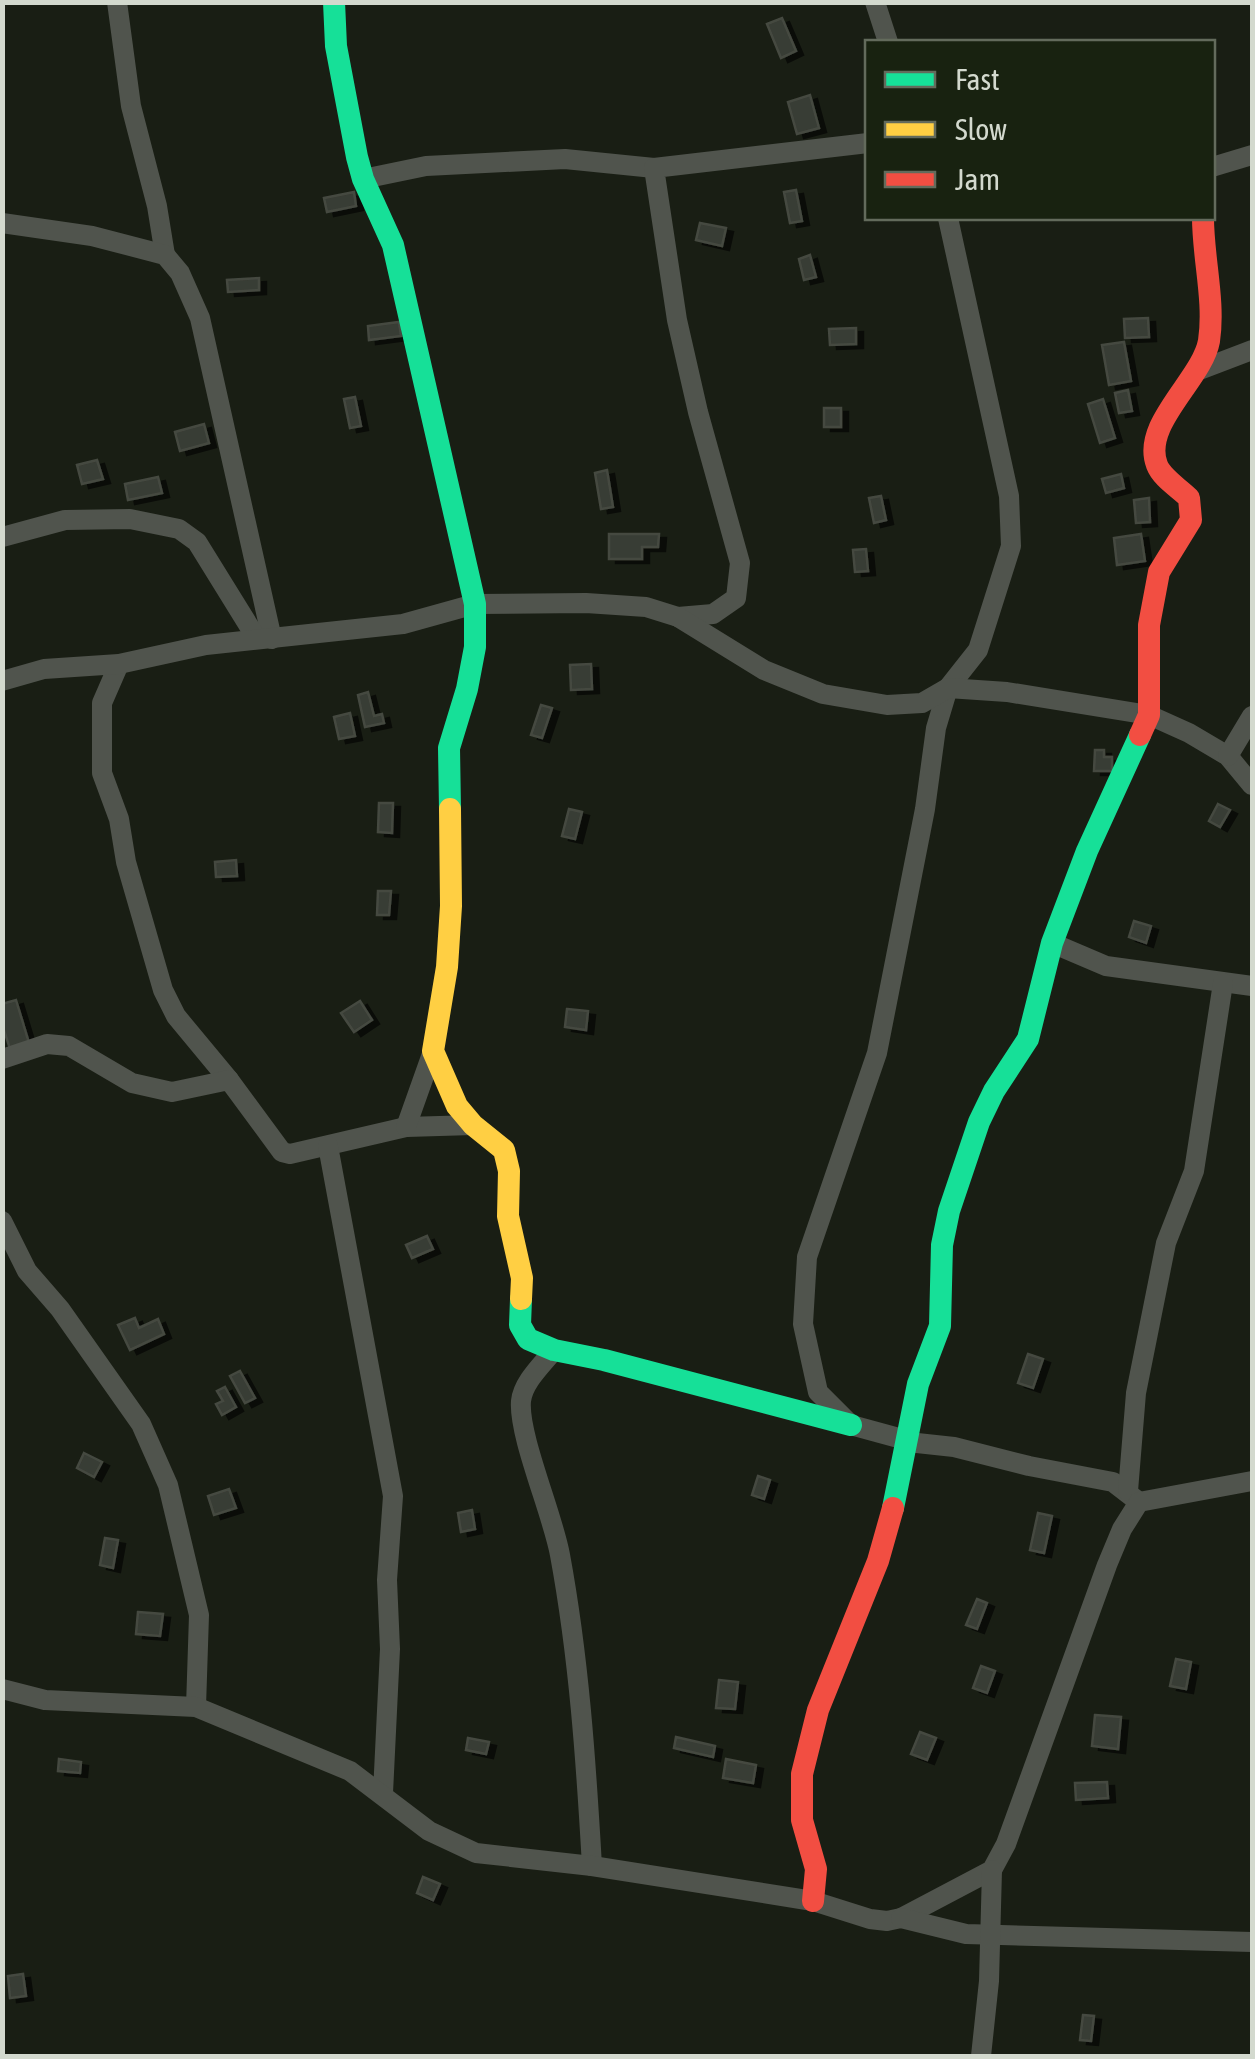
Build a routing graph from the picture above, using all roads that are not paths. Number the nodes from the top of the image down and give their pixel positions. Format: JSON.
{"nodes":[{"id":1,"x":117,"y":2,"type":"edge"},
{"id":2,"x":334,"y":2,"type":"edge"},
{"id":3,"x":874,"y":2,"type":"edge"},
{"id":4,"x":887,"y":40,"type":"edge"},
{"id":5,"x":865,"y":142,"type":"edge"},
{"id":6,"x":1252,"y":155,"type":"edge"},
{"id":7,"x":1215,"y":165,"type":"edge"},
{"id":8,"x":654,"y":168,"type":"junction"},
{"id":9,"x":363,"y":180,"type":"junction"},
{"id":10,"x":948,"y":220,"type":"edge"},
{"id":11,"x":1203,"y":220,"type":"edge"},
{"id":12,"x":2,"y":223,"type":"edge"},
{"id":13,"x":165,"y":254,"type":"junction"},
{"id":14,"x":1252,"y":350,"type":"edge"},
{"id":15,"x":1197,"y":370,"type":"junction"},
{"id":16,"x":2,"y":537,"type":"edge"},
{"id":17,"x":475,"y":604,"type":"junction"},
{"id":18,"x":678,"y":618,"type":"junction"},
{"id":19,"x":264,"y":639,"type":"junction"},
{"id":20,"x":119,"y":664,"type":"junction"},
{"id":21,"x":2,"y":682,"type":"edge"},
{"id":22,"x":948,"y":688,"type":"junction"},
{"id":23,"x":1149,"y":715,"type":"junction"},
{"id":24,"x":1252,"y":716,"type":"edge"},
{"id":25,"x":1228,"y":756,"type":"junction"},
{"id":26,"x":1252,"y":785,"type":"edge"},
{"id":27,"x":1052,"y":942,"type":"junction"},
{"id":28,"x":1223,"y":982,"type":"junction"},
{"id":29,"x":1252,"y":986,"type":"edge"},
{"id":30,"x":433,"y":1051,"type":"junction"},
{"id":31,"x":2,"y":1059,"type":"edge"},
{"id":32,"x":230,"y":1080,"type":"junction"},
{"id":33,"x":473,"y":1125,"type":"junction"},
{"id":34,"x":406,"y":1128,"type":"junction"},
{"id":35,"x":328,"y":1146,"type":"junction"},
{"id":36,"x":2,"y":1220,"type":"edge"},
{"id":37,"x":554,"y":1350,"type":"junction"},
{"id":38,"x":850,"y":1424,"type":"junction"},
{"id":39,"x":907,"y":1440,"type":"junction"},
{"id":40,"x":1252,"y":1480,"type":"edge"},
{"id":41,"x":1133,"y":1497,"type":"junction"},
{"id":42,"x":2,"y":1689,"type":"edge"},
{"id":43,"x":196,"y":1707,"type":"junction"},
{"id":44,"x":382,"y":1794,"type":"junction"},
{"id":45,"x":592,"y":1866,"type":"junction"},
{"id":46,"x":992,"y":1870,"type":"junction"},
{"id":47,"x":812,"y":1901,"type":"junction"},
{"id":48,"x":901,"y":1918,"type":"junction"},
{"id":49,"x":989,"y":1935,"type":"junction"},
{"id":50,"x":1252,"y":1942,"type":"edge"},
{"id":51,"x":981,"y":2056,"type":"edge"}],
"edges":[{"from":1,"to":13,"type":"street"},
{"from":2,"to":9,"type":"street"},
{"from":3,"to":4,"type":"street"},
{"from":5,"to":8,"type":"street"},
{"from":6,"to":7,"type":"street"},
{"from":8,"to":9,"type":"street"},
{"from":8,"to":18,"type":"street"},
{"from":9,"to":17,"type":"street"},
{"from":10,"to":22,"type":"street"},
{"from":11,"to":15,"type":"street"},
{"from":12,"to":13,"type":"street"},
{"from":13,"to":19,"type":"street"},
{"from":14,"to":15,"type":"street"},
{"from":15,"to":23,"type":"street"},
{"from":16,"to":19,"type":"street"},
{"from":17,"to":18,"type":"street"},
{"from":17,"to":19,"type":"street"},
{"from":17,"to":30,"type":"street"},
{"from":18,"to":22,"type":"street"},
{"from":19,"to":20,"type":"street"},
{"from":20,"to":21,"type":"street"},
{"from":20,"to":32,"type":"street"},
{"from":22,"to":23,"type":"street"},
{"from":22,"to":38,"type":"street"},
{"from":23,"to":25,"type":"street"},
{"from":23,"to":27,"type":"street"},
{"from":24,"to":25,"type":"street"},
{"from":25,"to":26,"type":"street"},
{"from":27,"to":28,"type":"street"},
{"from":27,"to":39,"type":"street"},
{"from":28,"to":29,"type":"street"},
{"from":28,"to":41,"type":"street"},
{"from":30,"to":33,"type":"street"},
{"from":30,"to":34,"type":"street"},
{"from":31,"to":32,"type":"street"},
{"from":32,"to":35,"type":"street"},
{"from":33,"to":34,"type":"street"},
{"from":33,"to":37,"type":"street"},
{"from":34,"to":35,"type":"street"},
{"from":35,"to":44,"type":"street"},
{"from":36,"to":43,"type":"street"},
{"from":37,"to":38,"type":"street"},
{"from":37,"to":45,"type":"street"},
{"from":38,"to":39,"type":"street"},
{"from":39,"to":41,"type":"street"},
{"from":39,"to":47,"type":"street"},
{"from":40,"to":41,"type":"street"},
{"from":41,"to":46,"type":"street"},
{"from":42,"to":43,"type":"street"},
{"from":43,"to":44,"type":"street"},
{"from":44,"to":45,"type":"street"},
{"from":45,"to":47,"type":"street"},
{"from":46,"to":48,"type":"street"},
{"from":46,"to":49,"type":"street"},
{"from":47,"to":48,"type":"street"},
{"from":48,"to":49,"type":"street"},
{"from":49,"to":50,"type":"street"},
{"from":49,"to":51,"type":"street"}]}
